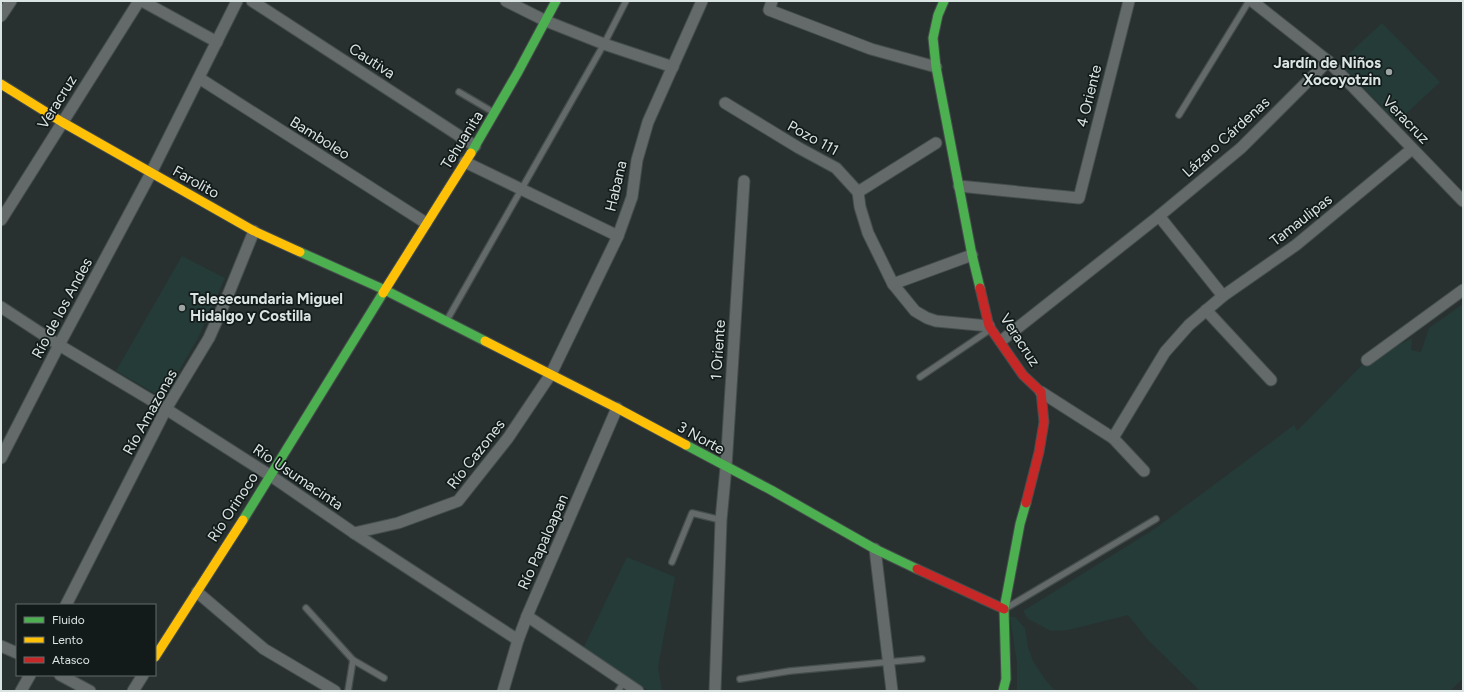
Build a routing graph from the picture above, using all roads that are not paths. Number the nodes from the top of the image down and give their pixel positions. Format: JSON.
{"nodes":[{"id":1,"x":12,"y":1,"type":"edge"},
{"id":2,"x":139,"y":1,"type":"edge"},
{"id":3,"x":142,"y":1,"type":"edge"},
{"id":4,"x":237,"y":1,"type":"edge"},
{"id":5,"x":252,"y":1,"type":"edge"},
{"id":6,"x":506,"y":1,"type":"edge"},
{"id":7,"x":556,"y":1,"type":"edge"},
{"id":8,"x":626,"y":1,"type":"edge"},
{"id":9,"x":702,"y":1,"type":"edge"},
{"id":10,"x":944,"y":1,"type":"edge"},
{"id":11,"x":1129,"y":1,"type":"edge"},
{"id":12,"x":1249,"y":1,"type":"edge"},
{"id":13,"x":1252,"y":1,"type":"edge"},
{"id":14,"x":770,"y":6,"type":"edge"},
{"id":15,"x":1,"y":16,"type":"edge"},
{"id":16,"x":546,"y":20,"type":"junction"},
{"id":17,"x":217,"y":42,"type":"junction"},
{"id":18,"x":604,"y":44,"type":"junction"},
{"id":19,"x":1328,"y":61,"type":"junction"},
{"id":20,"x":673,"y":67,"type":"junction"},
{"id":21,"x":936,"y":67,"type":"junction"},
{"id":22,"x":199,"y":78,"type":"junction"},
{"id":23,"x":1,"y":84,"type":"edge"},
{"id":24,"x":459,"y":92,"type":"dead end"},
{"id":25,"x":725,"y":103,"type":"dead end"},
{"id":26,"x":495,"y":114,"type":"junction"},
{"id":27,"x":1179,"y":115,"type":"dead end"},
{"id":28,"x":62,"y":122,"type":"junction"},
{"id":29,"x":936,"y":143,"type":"dead end"},
{"id":30,"x":475,"y":146,"type":"junction"},
{"id":31,"x":1412,"y":149,"type":"junction"},
{"id":32,"x":465,"y":162,"type":"junction"},
{"id":33,"x":151,"y":173,"type":"junction"},
{"id":34,"x":744,"y":181,"type":"dead end"},
{"id":35,"x":959,"y":186,"type":"junction"},
{"id":36,"x":522,"y":190,"type":"junction"},
{"id":37,"x":858,"y":192,"type":"junction"},
{"id":38,"x":1463,"y":201,"type":"edge"},
{"id":39,"x":1159,"y":216,"type":"junction"},
{"id":40,"x":1,"y":220,"type":"edge"},
{"id":41,"x":426,"y":222,"type":"junction"},
{"id":42,"x":254,"y":231,"type":"junction"},
{"id":43,"x":618,"y":236,"type":"junction"},
{"id":44,"x":972,"y":255,"type":"junction"},
{"id":45,"x":893,"y":284,"type":"junction"},
{"id":46,"x":385,"y":290,"type":"junction"},
{"id":47,"x":1463,"y":290,"type":"edge"},
{"id":48,"x":1223,"y":296,"type":"junction"},
{"id":49,"x":1,"y":306,"type":"edge"},
{"id":50,"x":1206,"y":310,"type":"junction"},
{"id":51,"x":446,"y":322,"type":"junction"},
{"id":52,"x":990,"y":327,"type":"junction"},
{"id":53,"x":1001,"y":341,"type":"junction"},
{"id":54,"x":59,"y":344,"type":"junction"},
{"id":55,"x":1367,"y":360,"type":"dead end"},
{"id":56,"x":551,"y":374,"type":"junction"},
{"id":57,"x":920,"y":377,"type":"dead end"},
{"id":58,"x":1271,"y":380,"type":"dead end"},
{"id":59,"x":1041,"y":392,"type":"junction"},
{"id":60,"x":617,"y":408,"type":"junction"},
{"id":61,"x":166,"y":409,"type":"junction"},
{"id":62,"x":1113,"y":438,"type":"junction"},
{"id":63,"x":1,"y":457,"type":"edge"},
{"id":64,"x":726,"y":467,"type":"junction"},
{"id":65,"x":1144,"y":471,"type":"dead end"},
{"id":66,"x":271,"y":476,"type":"junction"},
{"id":67,"x":1156,"y":519,"type":"dead end"},
{"id":68,"x":721,"y":520,"type":"junction"},
{"id":69,"x":354,"y":533,"type":"junction"},
{"id":70,"x":875,"y":549,"type":"junction"},
{"id":71,"x":672,"y":562,"type":"dead end"},
{"id":72,"x":197,"y":592,"type":"junction"},
{"id":73,"x":67,"y":604,"type":"edge"},
{"id":74,"x":306,"y":608,"type":"dead end"},
{"id":75,"x":1004,"y":609,"type":"junction"},
{"id":76,"x":527,"y":616,"type":"junction"},
{"id":77,"x":518,"y":640,"type":"junction"},
{"id":78,"x":1,"y":646,"type":"edge"},
{"id":79,"x":16,"y":653,"type":"edge"},
{"id":80,"x":156,"y":655,"type":"edge"},
{"id":81,"x":922,"y":659,"type":"dead end"},
{"id":82,"x":353,"y":660,"type":"junction"},
{"id":83,"x":887,"y":662,"type":"junction"},
{"id":84,"x":29,"y":676,"type":"edge"},
{"id":85,"x":62,"y":676,"type":"edge"},
{"id":86,"x":142,"y":676,"type":"edge"},
{"id":87,"x":384,"y":678,"type":"dead end"},
{"id":88,"x":740,"y":679,"type":"dead end"},
{"id":89,"x":621,"y":686,"type":"edge"},
{"id":90,"x":21,"y":691,"type":"edge"},
{"id":91,"x":90,"y":691,"type":"edge"},
{"id":92,"x":133,"y":691,"type":"edge"},
{"id":93,"x":335,"y":691,"type":"edge"},
{"id":94,"x":348,"y":691,"type":"edge"},
{"id":95,"x":503,"y":691,"type":"edge"},
{"id":96,"x":638,"y":691,"type":"edge"},
{"id":97,"x":715,"y":691,"type":"edge"},
{"id":98,"x":892,"y":691,"type":"edge"},
{"id":99,"x":1003,"y":691,"type":"edge"}],
"edges":[{"from":1,"to":15,"type":"street"},
{"from":2,"to":28,"type":"street","name":"Veracruz"},
{"from":3,"to":17,"type":"street"},
{"from":4,"to":17,"type":"street","name":"Río de los Andes"},
{"from":5,"to":30,"type":"street","name":"Cautiva"},
{"from":6,"to":16,"type":"street"},
{"from":7,"to":16,"type":"street","name":"Tehuanita"},
{"from":8,"to":18,"type":"lane"},
{"from":9,"to":20,"type":"street","name":"Habana"},
{"from":10,"to":21,"type":"street","name":"Veracruz"},
{"from":11,"to":35,"type":"street","name":"4 Oriente"},
{"from":12,"to":27,"type":"lane"},
{"from":13,"to":19,"type":"street","name":"Veracruz"},
{"from":14,"to":21,"type":"street"},
{"from":16,"to":18,"type":"street"},
{"from":16,"to":26,"type":"street","name":"Tehuanita"},
{"from":17,"to":22,"type":"street","name":"Río de los Andes"},
{"from":18,"to":20,"type":"street"},
{"from":18,"to":36,"type":"lane"},
{"from":19,"to":31,"type":"street","name":"Veracruz"},
{"from":19,"to":39,"type":"street","name":"Lázaro Cárdenas"},
{"from":20,"to":43,"type":"street","name":"Habana"},
{"from":21,"to":35,"type":"street","name":"Veracruz"},
{"from":22,"to":33,"type":"street","name":"Río de los Andes"},
{"from":22,"to":41,"type":"street","name":"Bamboleo"},
{"from":23,"to":28,"type":"street","name":"Farolito"},
{"from":24,"to":26,"type":"lane"},
{"from":25,"to":37,"type":"street","name":"Pozo 111"},
{"from":26,"to":30,"type":"street","name":"Tehuanita"},
{"from":28,"to":33,"type":"street","name":"Farolito"},
{"from":28,"to":40,"type":"street","name":"Veracruz"},
{"from":29,"to":37,"type":"street"},
{"from":30,"to":32,"type":"street","name":"Tehuanita"},
{"from":31,"to":38,"type":"street","name":"Veracruz"},
{"from":31,"to":48,"type":"street","name":"Tamaulipas"},
{"from":32,"to":36,"type":"street"},
{"from":32,"to":41,"type":"street","name":"Tehuanita"},
{"from":33,"to":42,"type":"street","name":"Farolito"},
{"from":33,"to":54,"type":"street","name":"Río de los Andes"},
{"from":34,"to":64,"type":"street","name":"1 Oriente"},
{"from":35,"to":44,"type":"street","name":"Veracruz"},
{"from":36,"to":43,"type":"street"},
{"from":36,"to":51,"type":"lane"},
{"from":37,"to":45,"type":"street"},
{"from":39,"to":48,"type":"street"},
{"from":39,"to":53,"type":"street","name":"Lázaro Cárdenas"},
{"from":41,"to":46,"type":"street","name":"Tehuanita"},
{"from":42,"to":46,"type":"street","name":"Farolito"},
{"from":42,"to":61,"type":"street","name":"Río Amazonas"},
{"from":43,"to":56,"type":"street","name":"Habana"},
{"from":44,"to":45,"type":"street"},
{"from":44,"to":52,"type":"street","name":"Veracruz"},
{"from":45,"to":52,"type":"street"},
{"from":46,"to":51,"type":"street","name":"3 Norte"},
{"from":46,"to":66,"type":"street","name":"Río Orinoco"},
{"from":47,"to":55,"type":"street"},
{"from":48,"to":50,"type":"street","name":"Tamaulipas"},
{"from":49,"to":54,"type":"street","name":"Río Usumacinta"},
{"from":50,"to":58,"type":"street"},
{"from":50,"to":62,"type":"street","name":"Tamaulipas"},
{"from":51,"to":56,"type":"street","name":"3 Norte"},
{"from":52,"to":53,"type":"street","name":"Veracruz"},
{"from":52,"to":57,"type":"lane"},
{"from":53,"to":59,"type":"street","name":"Veracruz"},
{"from":54,"to":61,"type":"street","name":"Río Usumacinta"},
{"from":54,"to":63,"type":"street","name":"Río de los Andes"},
{"from":56,"to":60,"type":"street","name":"3 Norte"},
{"from":56,"to":69,"type":"street","name":"Río Cazones"},
{"from":59,"to":62,"type":"street"},
{"from":59,"to":75,"type":"street"},
{"from":60,"to":64,"type":"street","name":"3 Norte"},
{"from":60,"to":76,"type":"street","name":"Río Papaloapan"},
{"from":61,"to":66,"type":"street","name":"Río Usumacinta"},
{"from":61,"to":73,"type":"street","name":"Río Amazonas"},
{"from":62,"to":65,"type":"street"},
{"from":64,"to":68,"type":"street","name":"1 Oriente"},
{"from":64,"to":70,"type":"street","name":"3 Norte"},
{"from":66,"to":69,"type":"street","name":"Río Usumacinta"},
{"from":66,"to":72,"type":"street","name":"Río Orinoco"},
{"from":67,"to":75,"type":"lane"},
{"from":68,"to":71,"type":"lane"},
{"from":68,"to":97,"type":"street","name":"1 Oriente"},
{"from":69,"to":77,"type":"street","name":"Río Usumacinta"},
{"from":70,"to":75,"type":"street","name":"3 Norte"},
{"from":70,"to":83,"type":"street"},
{"from":72,"to":80,"type":"street","name":"Río Orinoco"},
{"from":72,"to":93,"type":"street"},
{"from":74,"to":82,"type":"lane"},
{"from":75,"to":99,"type":"street"},
{"from":76,"to":77,"type":"street","name":"Río Papaloapan"},
{"from":76,"to":89,"type":"street"},
{"from":77,"to":95,"type":"street","name":"Río Papaloapan"},
{"from":78,"to":79,"type":"street"},
{"from":81,"to":83,"type":"lane"},
{"from":82,"to":87,"type":"lane"},
{"from":82,"to":94,"type":"lane"},
{"from":83,"to":88,"type":"lane"},
{"from":83,"to":98,"type":"street"},
{"from":84,"to":90,"type":"street"},
{"from":85,"to":91,"type":"street"},
{"from":86,"to":92,"type":"street"},
{"from":89,"to":96,"type":"street"}]}
